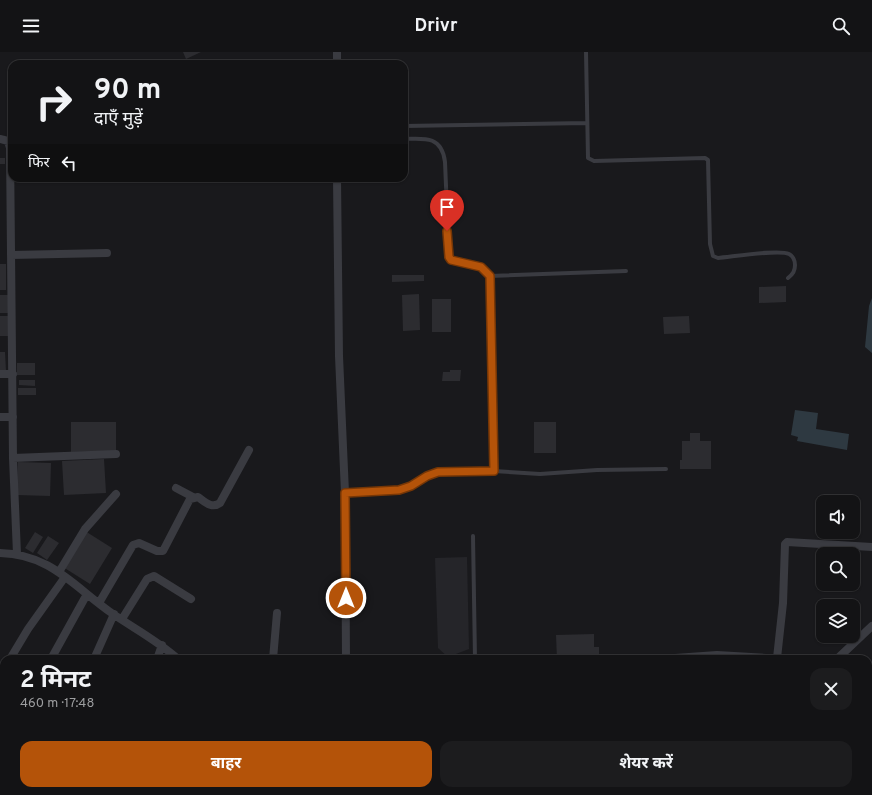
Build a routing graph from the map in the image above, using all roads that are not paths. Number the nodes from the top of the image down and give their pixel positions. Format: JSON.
{"nodes":[{"id":1,"x":586,"y":52,"type":"edge"},
{"id":2,"x":587,"y":123,"type":"junction"},
{"id":3,"x":408,"y":126,"type":"edge"},
{"id":4,"x":408,"y":139,"type":"edge"},
{"id":5,"x":10,"y":182,"type":"edge"},
{"id":6,"x":337,"y":182,"type":"edge"},
{"id":7,"x":107,"y":253,"type":"dead end"},
{"id":8,"x":11,"y":255,"type":"junction"},
{"id":9,"x":626,"y":271,"type":"dead end"},
{"id":10,"x":490,"y":276,"type":"junction"},
{"id":11,"x":788,"y":278,"type":"dead end"},
{"id":12,"x":0,"y":374,"type":"edge"},
{"id":13,"x":13,"y":374,"type":"junction"},
{"id":14,"x":0,"y":417,"type":"edge"},
{"id":15,"x":13,"y":417,"type":"junction"},
{"id":16,"x":249,"y":450,"type":"dead end"},
{"id":17,"x":116,"y":454,"type":"dead end"},
{"id":18,"x":13,"y":458,"type":"junction"},
{"id":19,"x":666,"y":469,"type":"dead end"},
{"id":20,"x":494,"y":471,"type":"junction"},
{"id":21,"x":176,"y":488,"type":"dead end"},
{"id":22,"x":345,"y":493,"type":"junction"},
{"id":23,"x":116,"y":494,"type":"dead end"},
{"id":24,"x":193,"y":497,"type":"junction"},
{"id":25,"x":473,"y":536,"type":"dead end"},
{"id":26,"x":825,"y":547,"type":"edge"},
{"id":27,"x":872,"y":547,"type":"edge"},
{"id":28,"x":860,"y":548,"type":"edge"},
{"id":29,"x":0,"y":553,"type":"edge"},
{"id":30,"x":17,"y":554,"type":"junction"},
{"id":31,"x":62,"y":575,"type":"junction"},
{"id":32,"x":87,"y":594,"type":"junction"},
{"id":33,"x":191,"y":599,"type":"dead end"},
{"id":34,"x":99,"y":603,"type":"junction"},
{"id":35,"x":276,"y":613,"type":"dead end"},
{"id":36,"x":114,"y":614,"type":"junction"},
{"id":37,"x":122,"y":619,"type":"junction"},
{"id":38,"x":872,"y":626,"type":"edge"},
{"id":39,"x":162,"y":645,"type":"junction"},
{"id":40,"x":12,"y":655,"type":"edge"},
{"id":41,"x":53,"y":655,"type":"edge"},
{"id":42,"x":96,"y":655,"type":"edge"},
{"id":43,"x":158,"y":655,"type":"edge"},
{"id":44,"x":173,"y":655,"type":"edge"},
{"id":45,"x":273,"y":655,"type":"edge"},
{"id":46,"x":346,"y":655,"type":"edge"},
{"id":47,"x":475,"y":655,"type":"edge"},
{"id":48,"x":780,"y":655,"type":"edge"},
{"id":49,"x":841,"y":655,"type":"edge"},
{"id":50,"x":627,"y":795,"type":"edge"},
{"id":51,"x":633,"y":795,"type":"edge"}],
"edges":[{"from":1,"to":2,"type":"lane"},
{"from":2,"to":3,"type":"lane"},
{"from":2,"to":11,"type":"lane"},
{"from":4,"to":10,"type":"lane"},
{"from":5,"to":8,"type":"street"},
{"from":6,"to":22,"type":"street"},
{"from":7,"to":8,"type":"street"},
{"from":8,"to":13,"type":"street"},
{"from":9,"to":10,"type":"lane"},
{"from":10,"to":20,"type":"lane"},
{"from":12,"to":13,"type":"street"},
{"from":13,"to":15,"type":"street"},
{"from":14,"to":15,"type":"street"},
{"from":15,"to":18,"type":"street"},
{"from":16,"to":24,"type":"street"},
{"from":17,"to":18,"type":"street"},
{"from":18,"to":30,"type":"street"},
{"from":19,"to":20,"type":"lane"},
{"from":20,"to":22,"type":"lane"},
{"from":21,"to":24,"type":"street"},
{"from":22,"to":46,"type":"street"},
{"from":23,"to":31,"type":"street"},
{"from":24,"to":34,"type":"street"},
{"from":25,"to":47,"type":"lane"},
{"from":26,"to":48,"type":"street"},
{"from":27,"to":28,"type":"street"},
{"from":29,"to":30,"type":"street"},
{"from":30,"to":31,"type":"street"},
{"from":31,"to":32,"type":"street"},
{"from":31,"to":40,"type":"street"},
{"from":32,"to":34,"type":"street"},
{"from":32,"to":41,"type":"street"},
{"from":33,"to":37,"type":"street"},
{"from":34,"to":36,"type":"street"},
{"from":35,"to":45,"type":"street"},
{"from":36,"to":37,"type":"street"},
{"from":36,"to":42,"type":"street"},
{"from":37,"to":39,"type":"street"},
{"from":38,"to":49,"type":"street"},
{"from":39,"to":43,"type":"street"},
{"from":39,"to":44,"type":"street"},
{"from":50,"to":51,"type":"street"}]}
